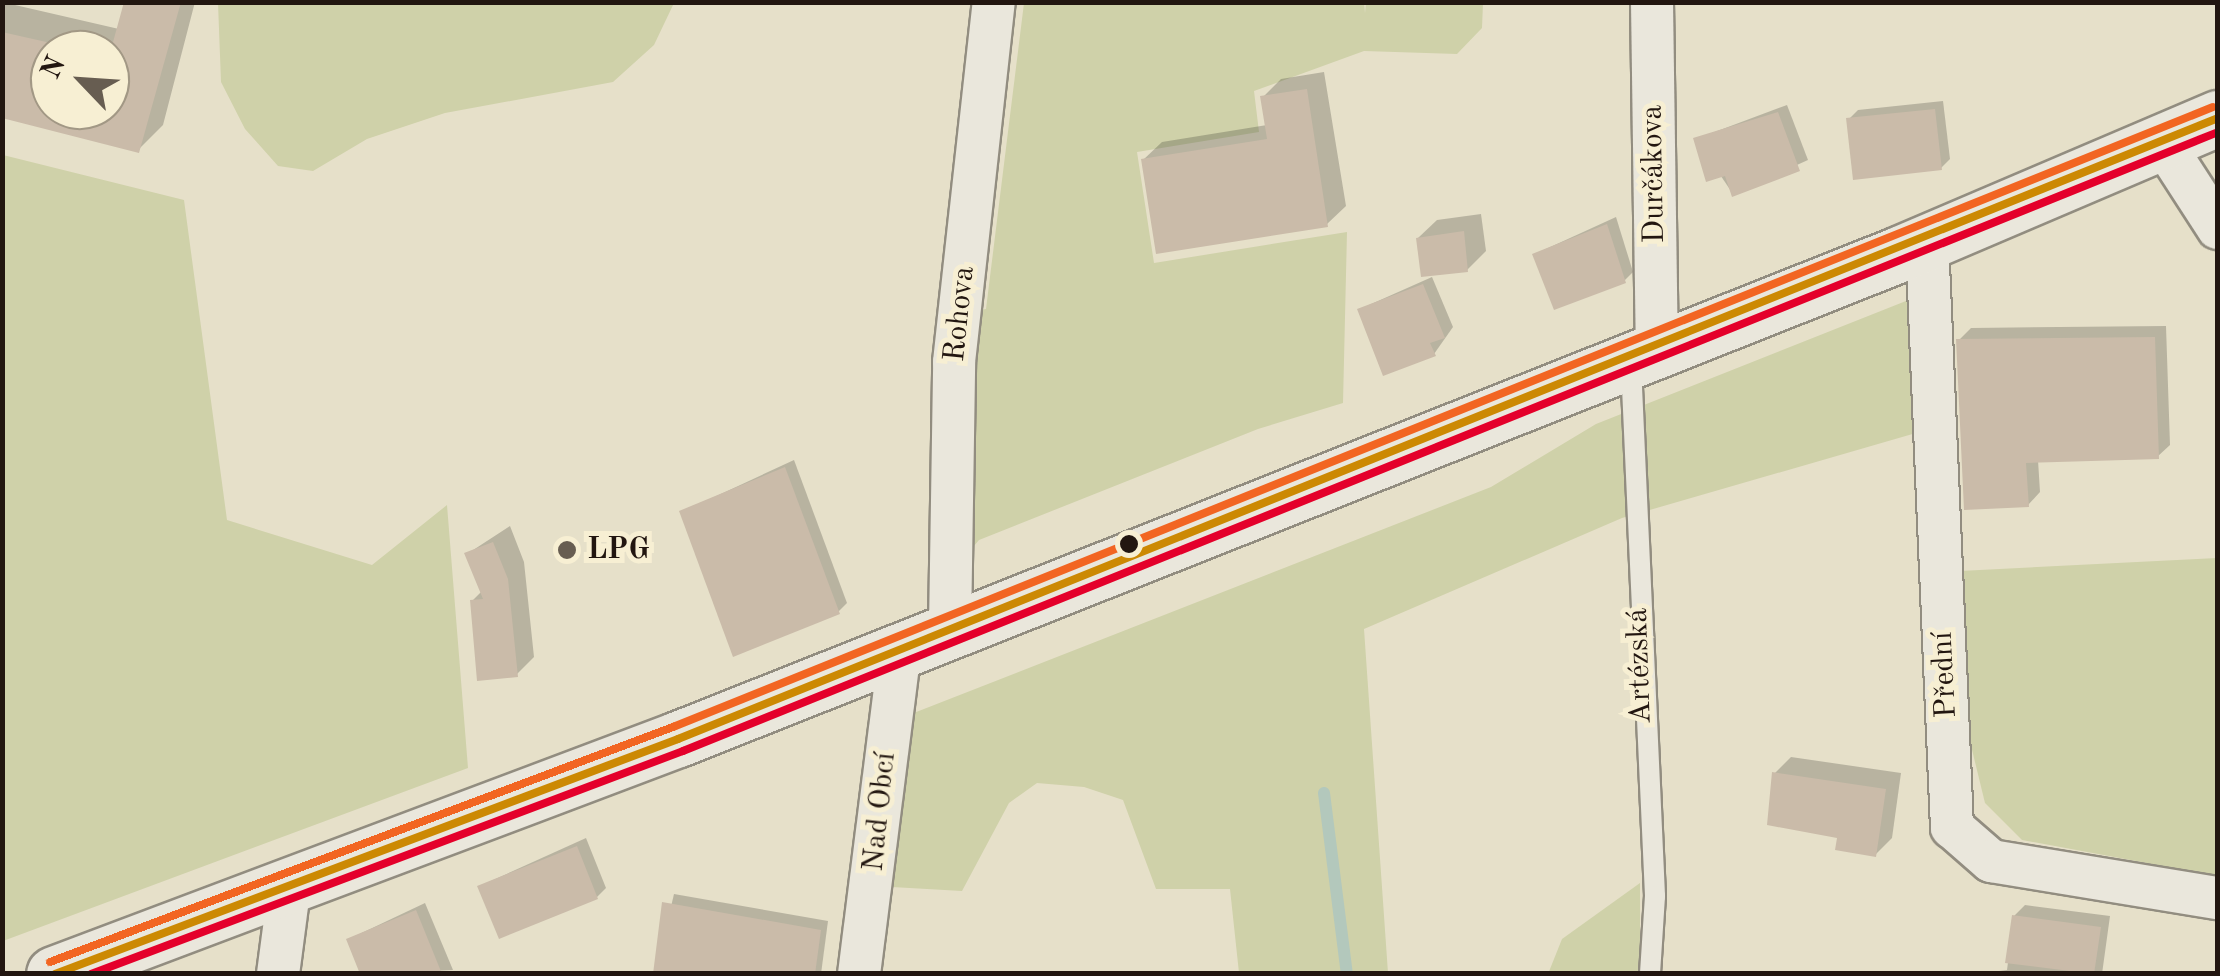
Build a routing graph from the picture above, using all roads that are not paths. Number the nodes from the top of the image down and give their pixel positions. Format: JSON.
{"nodes":[{"id":1,"x":994,"y":2,"type":"edge"},
{"id":2,"x":1652,"y":2,"type":"edge"},
{"id":3,"x":2218,"y":118,"type":"edge"},
{"id":4,"x":2160,"y":140,"type":"junction"},
{"id":5,"x":2218,"y":228,"type":"edge"},
{"id":6,"x":1927,"y":241,"type":"junction"},
{"id":7,"x":1644,"y":352,"type":"junction"},
{"id":8,"x":950,"y":628,"type":"junction"},
{"id":9,"x":900,"y":650,"type":"junction"},
{"id":10,"x":289,"y":890,"type":"junction"},
{"id":11,"x":2218,"y":898,"type":"edge"},
{"id":12,"x":54,"y":974,"type":"edge"},
{"id":13,"x":278,"y":974,"type":"edge"},
{"id":14,"x":859,"y":974,"type":"edge"},
{"id":15,"x":1650,"y":974,"type":"edge"}],
"edges":[{"from":1,"to":8,"type":"street","name":"Rohova"},
{"from":2,"to":7,"type":"street","name":"Durčákova"},
{"from":3,"to":4,"type":"main road"},
{"from":4,"to":5,"type":"street"},
{"from":4,"to":6,"type":"main road"},
{"from":6,"to":7,"type":"main road"},
{"from":6,"to":11,"type":"street","name":"Přední"},
{"from":7,"to":8,"type":"main road"},
{"from":7,"to":15,"type":"lane","name":"Artézská"},
{"from":8,"to":9,"type":"main road"},
{"from":9,"to":10,"type":"main road"},
{"from":9,"to":14,"type":"street","name":"Nad Obcí"},
{"from":10,"to":12,"type":"main road"},
{"from":10,"to":13,"type":"street"}]}
